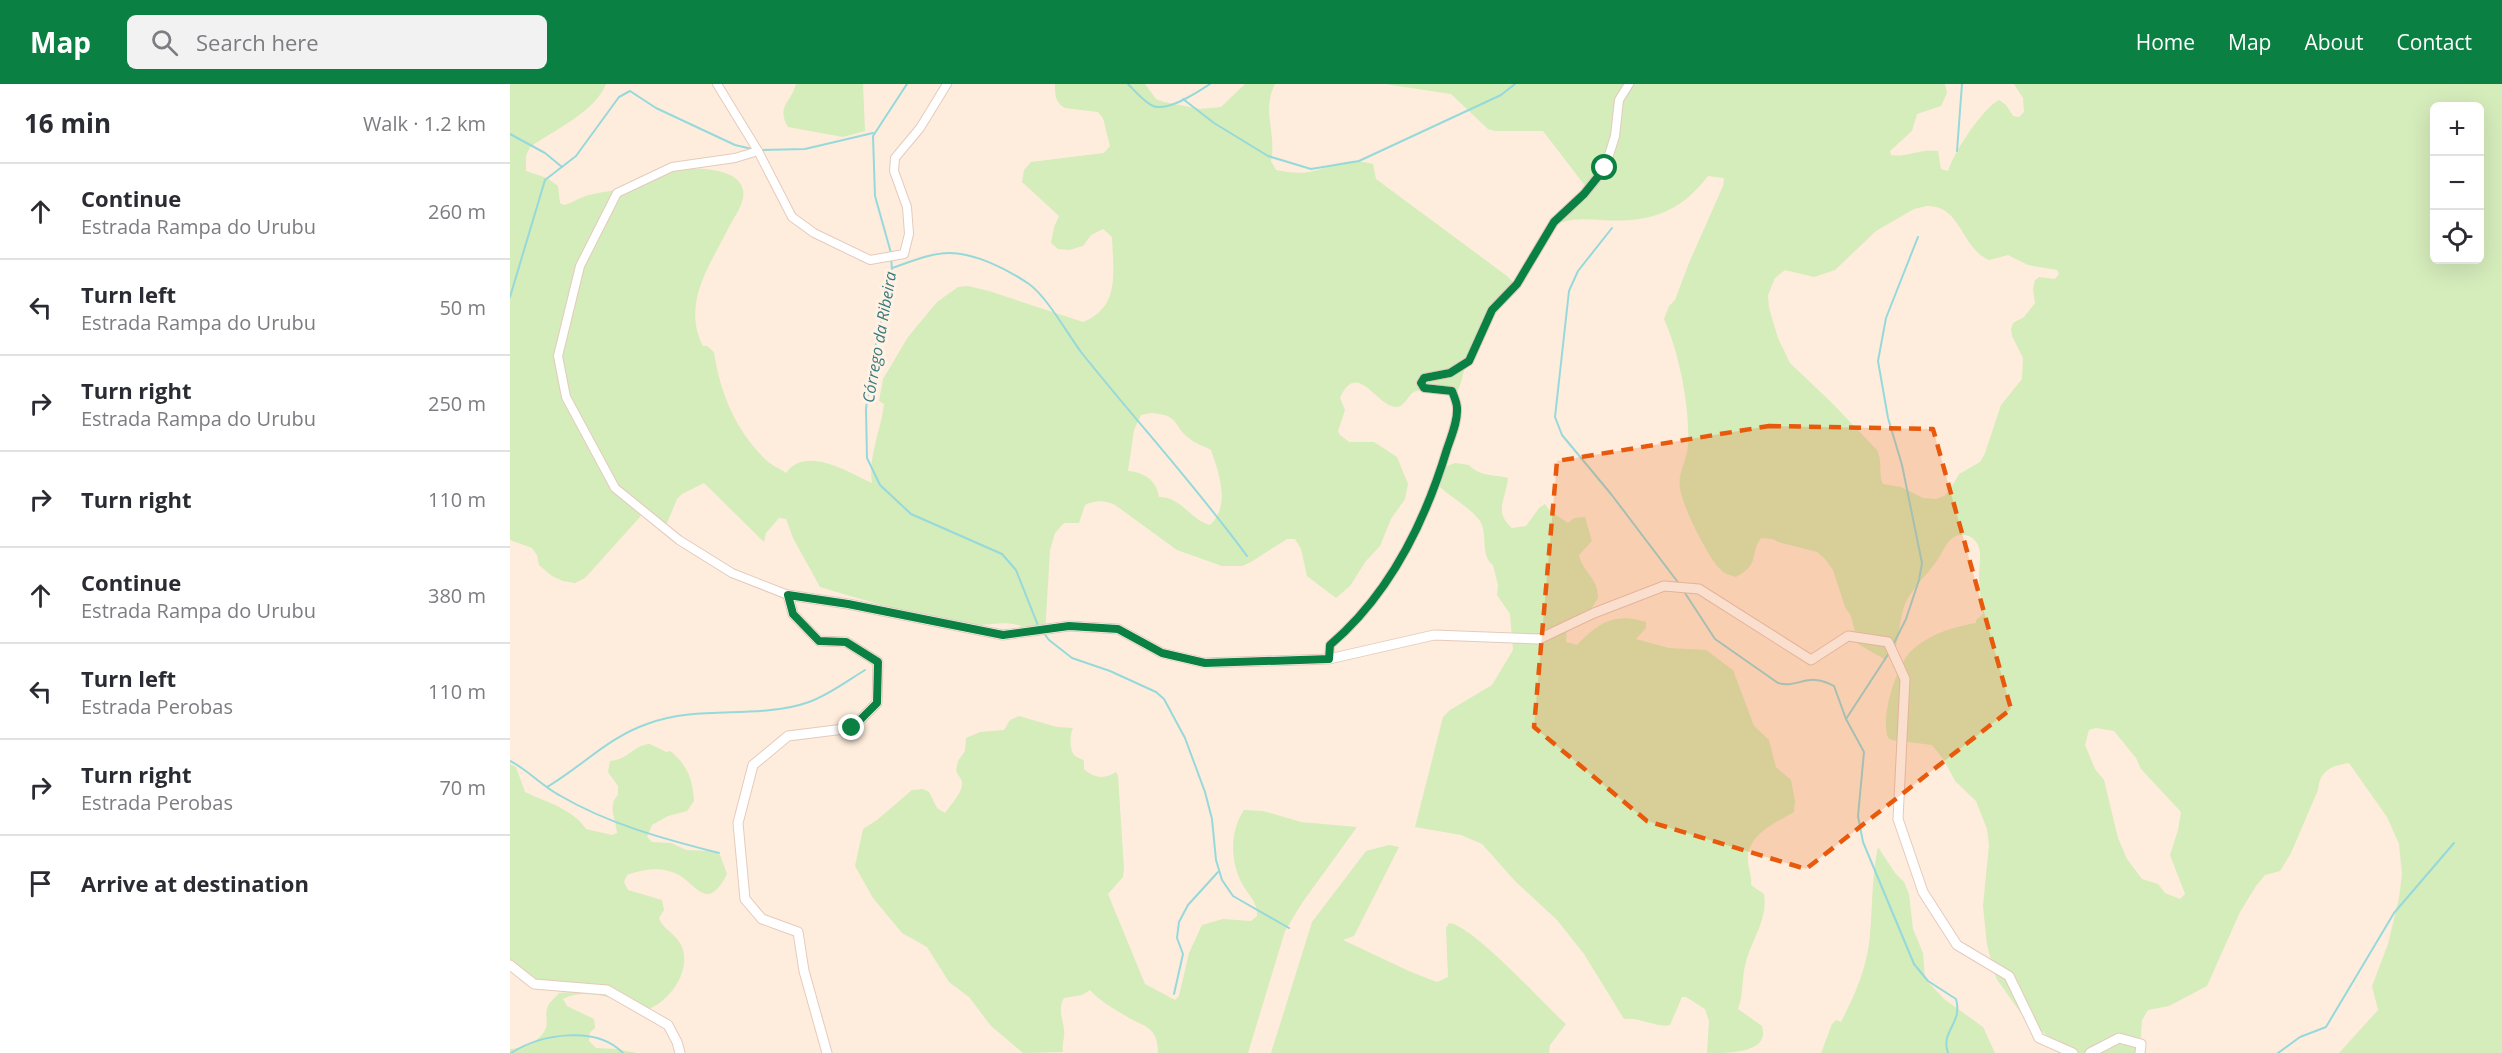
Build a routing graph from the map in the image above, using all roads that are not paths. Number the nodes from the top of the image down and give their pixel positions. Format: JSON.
{"nodes":[{"id":1,"x":717,"y":84,"type":"edge"},
{"id":2,"x":947,"y":84,"type":"edge"},
{"id":3,"x":1629,"y":84,"type":"edge"},
{"id":4,"x":758,"y":151,"type":"junction"},
{"id":5,"x":788,"y":595,"type":"junction"},
{"id":6,"x":1329,"y":659,"type":"junction"},
{"id":7,"x":510,"y":965,"type":"edge"},
{"id":8,"x":680,"y":1053,"type":"edge"},
{"id":9,"x":826,"y":1053,"type":"edge"},
{"id":10,"x":2073,"y":1053,"type":"edge"},
{"id":11,"x":2090,"y":1053,"type":"edge"},
{"id":12,"x":2140,"y":1053,"type":"edge"}],
"edges":[{"from":1,"to":4,"type":"street"},
{"from":2,"to":4,"type":"street"},
{"from":3,"to":6,"type":"street"},
{"from":4,"to":5,"type":"street"},
{"from":5,"to":6,"type":"street"},
{"from":5,"to":9,"type":"street"},
{"from":6,"to":10,"type":"street"},
{"from":7,"to":8,"type":"street"},
{"from":11,"to":12,"type":"street"}]}
